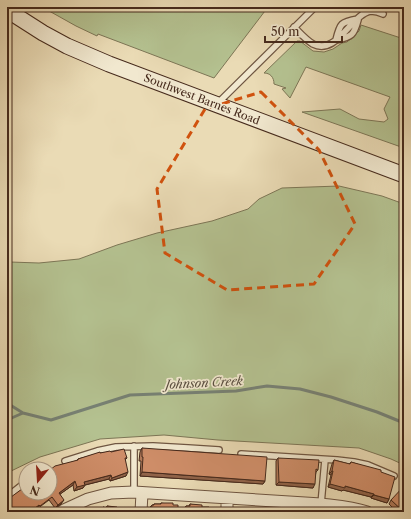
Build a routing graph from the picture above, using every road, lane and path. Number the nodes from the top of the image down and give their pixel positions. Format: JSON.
{"nodes":[{"id":1,"x":315,"y":7,"type":"edge"},
{"id":2,"x":7,"y":10,"type":"edge"},
{"id":3,"x":383,"y":14,"type":"dead end"},
{"id":4,"x":294,"y":28,"type":"junction"},
{"id":5,"x":216,"y":105,"type":"junction"},
{"id":6,"x":404,"y":175,"type":"edge"},
{"id":7,"x":134,"y":446,"type":"junction"},
{"id":8,"x":219,"y":450,"type":"dead end"},
{"id":9,"x":241,"y":454,"type":"edge"},
{"id":10,"x":324,"y":460,"type":"junction"},
{"id":11,"x":65,"y":461,"type":"dead end"},
{"id":12,"x":394,"y":476,"type":"edge"},
{"id":13,"x":18,"y":488,"type":"edge"},
{"id":14,"x":138,"y":492,"type":"junction"},
{"id":15,"x":7,"y":497,"type":"edge"},
{"id":16,"x":227,"y":499,"type":"junction"},
{"id":17,"x":316,"y":507,"type":"edge"},
{"id":18,"x":61,"y":512,"type":"edge"},
{"id":19,"x":141,"y":512,"type":"edge"},
{"id":20,"x":226,"y":512,"type":"edge"},
{"id":21,"x":367,"y":512,"type":"edge"}],
"edges":[{"from":1,"to":4,"type":"lane"},
{"from":2,"to":5,"type":"main road","name":"Southwest Barnes Road"},
{"from":3,"to":4,"type":"lane"},
{"from":4,"to":5,"type":"lane"},
{"from":5,"to":6,"type":"main road","name":"Southwest Barnes Road"},
{"from":7,"to":8,"type":"lane"},
{"from":7,"to":11,"type":"lane"},
{"from":7,"to":14,"type":"lane"},
{"from":9,"to":10,"type":"lane"},
{"from":10,"to":12,"type":"lane"},
{"from":10,"to":17,"type":"lane"},
{"from":13,"to":15,"type":"lane"},
{"from":14,"to":16,"type":"street"},
{"from":14,"to":18,"type":"street"},
{"from":14,"to":19,"type":"street"},
{"from":16,"to":17,"type":"street"},
{"from":16,"to":20,"type":"street"},
{"from":17,"to":21,"type":"street"}]}
